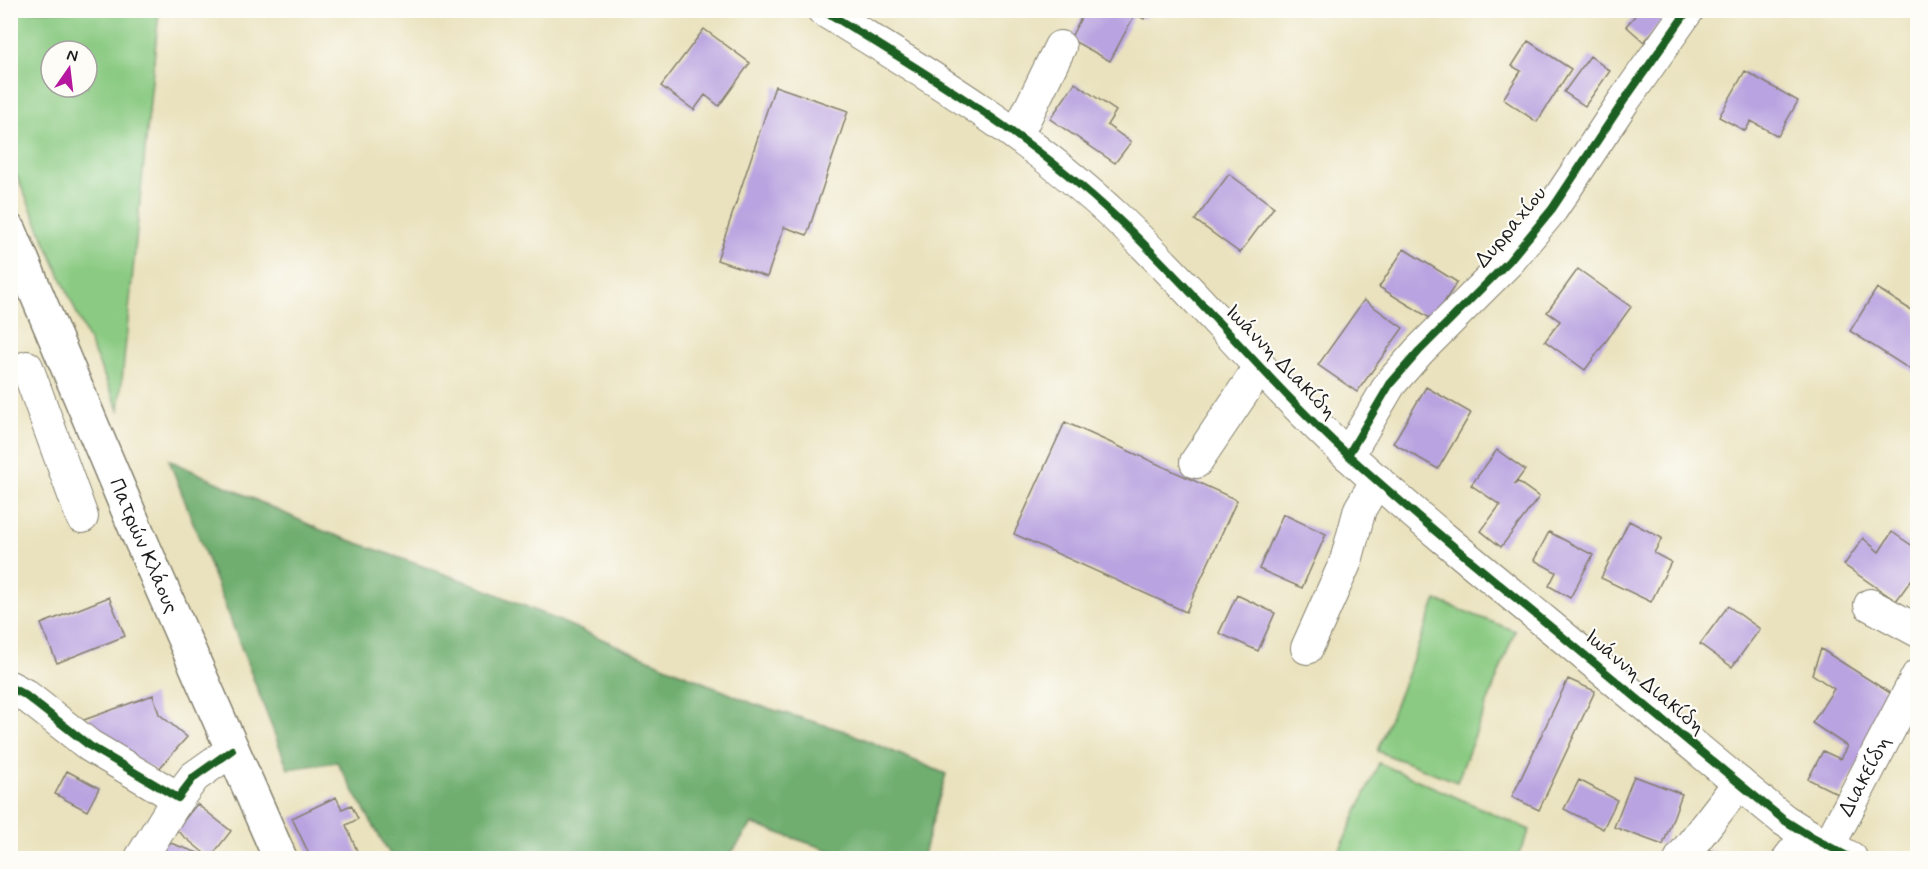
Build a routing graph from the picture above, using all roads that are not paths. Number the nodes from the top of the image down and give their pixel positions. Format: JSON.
{"nodes":[{"id":1,"x":823,"y":10,"type":"edge"},
{"id":2,"x":1688,"y":10,"type":"edge"},
{"id":3,"x":1060,"y":47,"type":"dead end"},
{"id":4,"x":1017,"y":135,"type":"junction"},
{"id":5,"x":10,"y":231,"type":"edge"},
{"id":6,"x":62,"y":353,"type":"junction"},
{"id":7,"x":1260,"y":367,"type":"junction"},
{"id":8,"x":19,"y":370,"type":"edge"},
{"id":9,"x":1348,"y":456,"type":"junction"},
{"id":10,"x":1196,"y":462,"type":"dead end"},
{"id":11,"x":1377,"y":480,"type":"junction"},
{"id":12,"x":82,"y":517,"type":"dead end"},
{"id":13,"x":1870,"y":605,"type":"dead end"},
{"id":14,"x":1917,"y":631,"type":"edge"},
{"id":15,"x":1308,"y":648,"type":"dead end"},
{"id":16,"x":1917,"y":675,"type":"edge"},
{"id":17,"x":10,"y":687,"type":"edge"},
{"id":18,"x":232,"y":750,"type":"junction"},
{"id":19,"x":1739,"y":783,"type":"junction"},
{"id":20,"x":178,"y":798,"type":"junction"},
{"id":21,"x":1819,"y":850,"type":"edge"},
{"id":22,"x":141,"y":858,"type":"edge"},
{"id":23,"x":280,"y":858,"type":"edge"},
{"id":24,"x":1681,"y":858,"type":"edge"}],
"edges":[{"from":1,"to":4,"type":"street","name":"Ιωάννη Διακίδη"},
{"from":2,"to":9,"type":"street","name":"Δυρραχίου"},
{"from":3,"to":4,"type":"street"},
{"from":4,"to":7,"type":"street","name":"Ιωάννη Διακίδη"},
{"from":5,"to":6,"type":"main road","name":"Πατρών Κλάους"},
{"from":6,"to":8,"type":"street"},
{"from":6,"to":18,"type":"main road","name":"Πατρών Κλάους"},
{"from":7,"to":9,"type":"street","name":"Ιωάννη Διακίδη"},
{"from":7,"to":10,"type":"street"},
{"from":8,"to":12,"type":"street"},
{"from":9,"to":11,"type":"street","name":"Ιωάννη Διακίδη"},
{"from":11,"to":15,"type":"street"},
{"from":11,"to":19,"type":"street","name":"Ιωάννη Διακίδη"},
{"from":13,"to":14,"type":"street"},
{"from":16,"to":21,"type":"street","name":"Διακείδη"},
{"from":17,"to":20,"type":"street"},
{"from":18,"to":20,"type":"street"},
{"from":18,"to":23,"type":"main road","name":"Πατρών Κλάους"},
{"from":19,"to":21,"type":"street","name":"Ιωάννη Διακίδη"},
{"from":19,"to":24,"type":"street"},
{"from":20,"to":22,"type":"street"}]}
